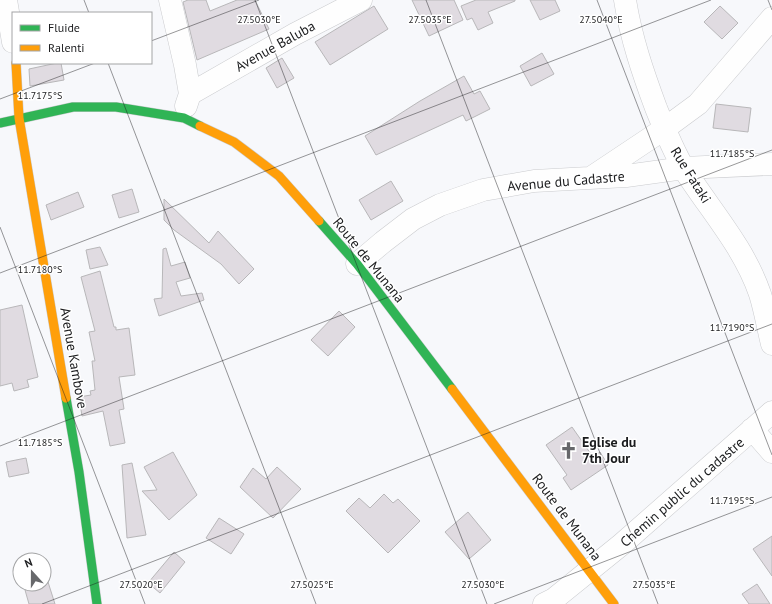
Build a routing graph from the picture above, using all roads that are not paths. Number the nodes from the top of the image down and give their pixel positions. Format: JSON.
{"nodes":[{"id":1,"x":6,"y":0,"type":"edge"},
{"id":2,"x":170,"y":0,"type":"edge"},
{"id":3,"x":361,"y":0,"type":"edge"},
{"id":4,"x":625,"y":0,"type":"edge"},
{"id":5,"x":772,"y":18,"type":"edge"},
{"id":6,"x":12,"y":36,"type":"edge"},
{"id":7,"x":16,"y":64,"type":"edge"},
{"id":8,"x":190,"y":94,"type":"junction"},
{"id":9,"x":19,"y":118,"type":"junction"},
{"id":10,"x":184,"y":118,"type":"junction"},
{"id":11,"x":0,"y":124,"type":"edge"},
{"id":12,"x":664,"y":129,"type":"junction"},
{"id":13,"x":772,"y":164,"type":"edge"},
{"id":14,"x":684,"y":168,"type":"junction"},
{"id":15,"x":591,"y":178,"type":"junction"},
{"id":16,"x":357,"y":264,"type":"junction"},
{"id":17,"x":772,"y":344,"type":"edge"},
{"id":18,"x":772,"y":412,"type":"edge"},
{"id":19,"x":752,"y":429,"type":"junction"},
{"id":20,"x":772,"y":452,"type":"edge"},
{"id":21,"x":590,"y":571,"type":"junction"},
{"id":22,"x":611,"y":602,"type":"edge"},
{"id":23,"x":97,"y":604,"type":"edge"},
{"id":24,"x":544,"y":604,"type":"edge"}],
"edges":[{"from":1,"to":6,"type":"street"},
{"from":2,"to":8,"type":"street"},
{"from":3,"to":8,"type":"street","name":"Avenue Baluba"},
{"from":4,"to":12,"type":"street","name":"Rue Fataki"},
{"from":5,"to":12,"type":"street"},
{"from":7,"to":9,"type":"main road","name":"Avenue Kambove"},
{"from":8,"to":10,"type":"street"},
{"from":9,"to":10,"type":"main road","name":"Route de Munana"},
{"from":9,"to":11,"type":"main road","name":"Route de Munana"},
{"from":9,"to":23,"type":"main road","name":"Avenue Kambove"},
{"from":10,"to":16,"type":"main road","name":"Route de Munana"},
{"from":12,"to":14,"type":"street","name":"Rue Fataki"},
{"from":12,"to":15,"type":"street"},
{"from":13,"to":14,"type":"street","name":"Avenue du Cadastre"},
{"from":14,"to":15,"type":"street","name":"Avenue du Cadastre"},
{"from":14,"to":17,"type":"street","name":"Rue Fataki"},
{"from":15,"to":16,"type":"street","name":"Avenue du Cadastre"},
{"from":16,"to":21,"type":"main road","name":"Route de Munana"},
{"from":18,"to":19,"type":"street","name":"Chemin public du cadastre"},
{"from":19,"to":20,"type":"street"},
{"from":19,"to":21,"type":"street","name":"Chemin public du cadastre"},
{"from":21,"to":22,"type":"main road","name":"Route de Munana"},
{"from":21,"to":24,"type":"street","name":"Chemin public du cadastre"}]}
